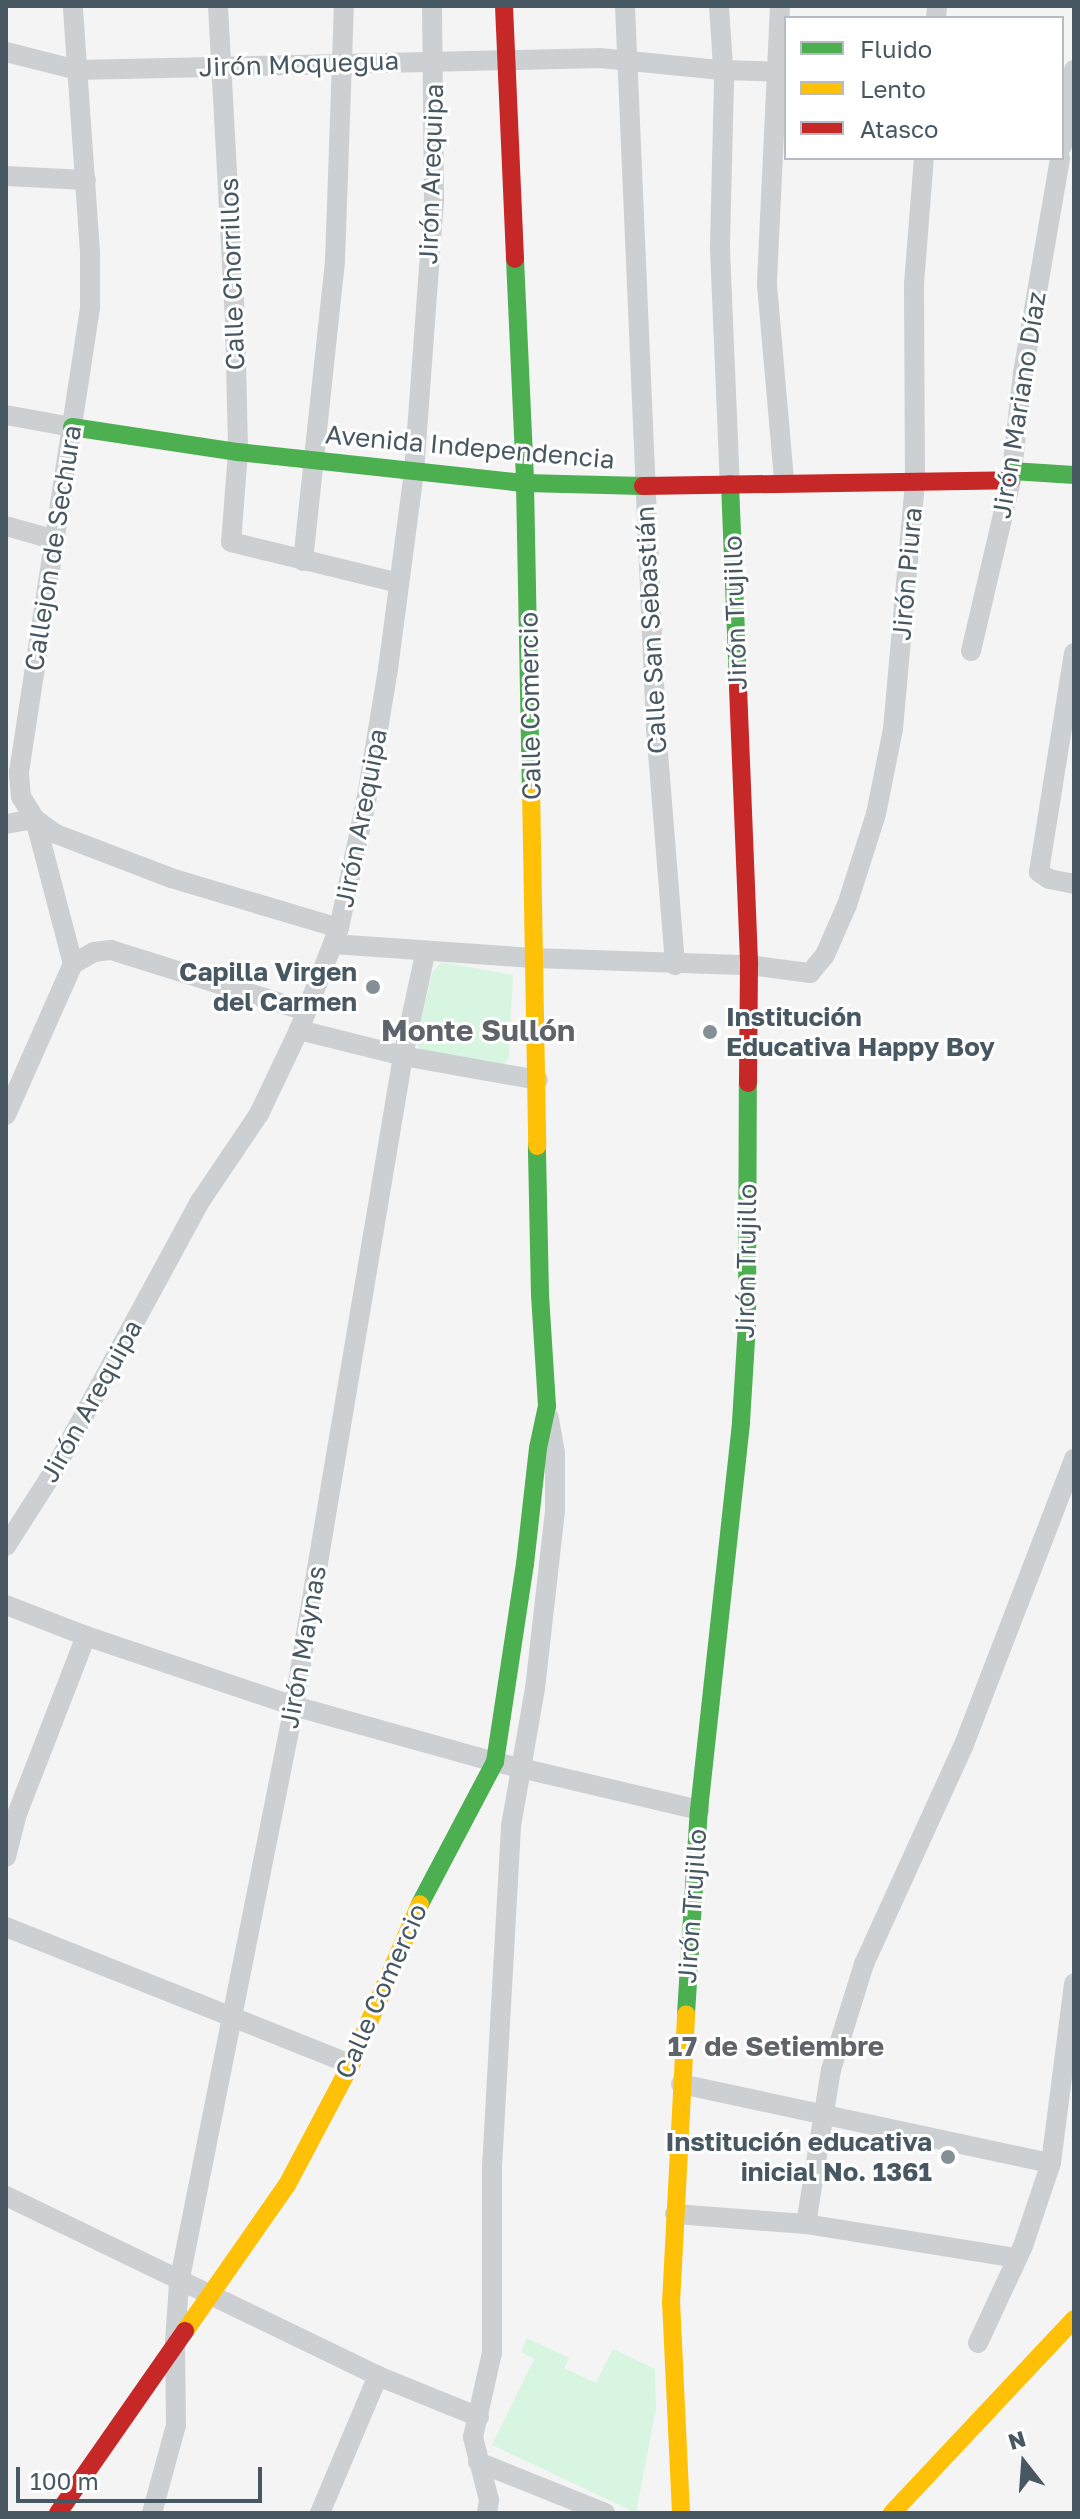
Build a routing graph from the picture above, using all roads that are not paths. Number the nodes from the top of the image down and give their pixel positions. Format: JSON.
{"nodes":[{"id":1,"x":73,"y":6,"type":"edge"},
{"id":2,"x":218,"y":6,"type":"edge"},
{"id":3,"x":344,"y":6,"type":"edge"},
{"id":4,"x":432,"y":6,"type":"edge"},
{"id":5,"x":504,"y":6,"type":"edge"},
{"id":6,"x":625,"y":6,"type":"edge"},
{"id":7,"x":719,"y":6,"type":"edge"},
{"id":8,"x":780,"y":6,"type":"edge"},
{"id":9,"x":6,"y":52,"type":"edge"},
{"id":10,"x":506,"y":58,"type":"junction"},
{"id":11,"x":435,"y":61,"type":"junction"},
{"id":12,"x":627,"y":61,"type":"junction"},
{"id":13,"x":345,"y":62,"type":"junction"},
{"id":14,"x":221,"y":66,"type":"junction"},
{"id":15,"x":77,"y":70,"type":"junction"},
{"id":16,"x":721,"y":70,"type":"junction"},
{"id":17,"x":1074,"y":70,"type":"edge"},
{"id":18,"x":781,"y":71,"type":"edge"},
{"id":19,"x":1069,"y":97,"type":"edge"},
{"id":20,"x":1064,"y":132,"type":"edge"},
{"id":21,"x":924,"y":160,"type":"edge"},
{"id":22,"x":1060,"y":160,"type":"edge"},
{"id":23,"x":6,"y":176,"type":"edge"},
{"id":24,"x":86,"y":180,"type":"junction"},
{"id":25,"x":6,"y":415,"type":"edge"},
{"id":26,"x":72,"y":427,"type":"junction"},
{"id":27,"x":238,"y":452,"type":"junction"},
{"id":28,"x":313,"y":460,"type":"junction"},
{"id":29,"x":414,"y":472,"type":"junction"},
{"id":30,"x":1011,"y":475,"type":"junction"},
{"id":31,"x":1074,"y":475,"type":"edge"},
{"id":32,"x":784,"y":481,"type":"junction"},
{"id":33,"x":915,"y":481,"type":"junction"},
{"id":34,"x":525,"y":483,"type":"junction"},
{"id":35,"x":730,"y":484,"type":"junction"},
{"id":36,"x":644,"y":486,"type":"junction"},
{"id":37,"x":6,"y":526,"type":"edge"},
{"id":38,"x":55,"y":540,"type":"junction"},
{"id":39,"x":303,"y":561,"type":"junction"},
{"id":40,"x":399,"y":583,"type":"junction"},
{"id":41,"x":971,"y":651,"type":"dead end"},
{"id":42,"x":1074,"y":653,"type":"edge"},
{"id":43,"x":35,"y":819,"type":"junction"},
{"id":44,"x":6,"y":824,"type":"edge"},
{"id":45,"x":1074,"y":884,"type":"edge"},
{"id":46,"x":336,"y":936,"type":"junction"},
{"id":47,"x":426,"y":950,"type":"junction"},
{"id":48,"x":533,"y":958,"type":"junction"},
{"id":49,"x":73,"y":964,"type":"junction"},
{"id":50,"x":675,"y":965,"type":"junction"},
{"id":51,"x":749,"y":965,"type":"junction"},
{"id":52,"x":303,"y":1020,"type":"junction"},
{"id":53,"x":403,"y":1056,"type":"junction"},
{"id":54,"x":538,"y":1080,"type":"junction"},
{"id":55,"x":6,"y":1115,"type":"edge"},
{"id":56,"x":547,"y":1406,"type":"junction"},
{"id":57,"x":1074,"y":1459,"type":"edge"},
{"id":58,"x":6,"y":1546,"type":"edge"},
{"id":59,"x":6,"y":1605,"type":"edge"},
{"id":60,"x":86,"y":1636,"type":"junction"},
{"id":61,"x":294,"y":1706,"type":"junction"},
{"id":62,"x":495,"y":1762,"type":"junction"},
{"id":63,"x":523,"y":1768,"type":"junction"},
{"id":64,"x":699,"y":1810,"type":"junction"},
{"id":65,"x":6,"y":1857,"type":"edge"},
{"id":66,"x":6,"y":1927,"type":"edge"},
{"id":67,"x":1074,"y":1983,"type":"edge"},
{"id":68,"x":234,"y":2017,"type":"junction"},
{"id":69,"x":351,"y":2064,"type":"junction"},
{"id":70,"x":681,"y":2084,"type":"junction"},
{"id":71,"x":821,"y":2114,"type":"junction"},
{"id":72,"x":1051,"y":2163,"type":"junction"},
{"id":73,"x":6,"y":2196,"type":"edge"},
{"id":74,"x":675,"y":2214,"type":"junction"},
{"id":75,"x":806,"y":2224,"type":"junction"},
{"id":76,"x":1017,"y":2258,"type":"junction"},
{"id":77,"x":179,"y":2283,"type":"junction"},
{"id":78,"x":209,"y":2296,"type":"junction"},
{"id":79,"x":1074,"y":2319,"type":"edge"},
{"id":80,"x":175,"y":2342,"type":"junction"},
{"id":81,"x":978,"y":2343,"type":"dead end"},
{"id":82,"x":378,"y":2376,"type":"junction"},
{"id":83,"x":479,"y":2417,"type":"junction"},
{"id":84,"x":478,"y":2462,"type":"junction"},
{"id":85,"x":58,"y":2513,"type":"edge"},
{"id":86,"x":152,"y":2513,"type":"edge"},
{"id":87,"x":320,"y":2513,"type":"edge"},
{"id":88,"x":487,"y":2513,"type":"edge"},
{"id":89,"x":605,"y":2513,"type":"edge"},
{"id":90,"x":681,"y":2513,"type":"edge"},
{"id":91,"x":892,"y":2513,"type":"edge"}],
"edges":[{"from":1,"to":15,"type":"street","name":"Callejon de Sechura"},
{"from":2,"to":14,"type":"street","name":"Calle Chorrillos"},
{"from":3,"to":13,"type":"street"},
{"from":4,"to":11,"type":"street","name":"Jirón Arequipa"},
{"from":5,"to":10,"type":"street","name":"Calle Comercio"},
{"from":6,"to":12,"type":"street","name":"Calle San Sebastián"},
{"from":7,"to":16,"type":"street","name":"Jirón Trujillo"},
{"from":8,"to":18,"type":"street"},
{"from":9,"to":15,"type":"street","name":"Jirón Moquegua"},
{"from":10,"to":11,"type":"street","name":"Jirón Moquegua"},
{"from":10,"to":12,"type":"street","name":"Jirón Moquegua"},
{"from":10,"to":34,"type":"street","name":"Calle Comercio"},
{"from":11,"to":13,"type":"street","name":"Jirón Moquegua"},
{"from":11,"to":29,"type":"street","name":"Jirón Arequipa"},
{"from":12,"to":16,"type":"street","name":"Jirón Moquegua"},
{"from":12,"to":36,"type":"street","name":"Calle San Sebastián"},
{"from":13,"to":14,"type":"street","name":"Jirón Moquegua"},
{"from":13,"to":28,"type":"street"},
{"from":14,"to":15,"type":"street","name":"Jirón Moquegua"},
{"from":14,"to":27,"type":"street","name":"Calle Chorrillos"},
{"from":15,"to":24,"type":"street","name":"Callejon de Sechura"},
{"from":16,"to":18,"type":"street","name":"Jirón Moquegua"},
{"from":16,"to":35,"type":"street","name":"Jirón Trujillo"},
{"from":17,"to":19,"type":"street"},
{"from":18,"to":32,"type":"street"},
{"from":19,"to":20,"type":"street"},
{"from":21,"to":33,"type":"street","name":"Jirón Piura"},
{"from":22,"to":30,"type":"street","name":"Jirón Mariano Díaz"},
{"from":23,"to":24,"type":"street"},
{"from":24,"to":26,"type":"street","name":"Callejon de Sechura"},
{"from":25,"to":26,"type":"street"},
{"from":26,"to":27,"type":"street","name":"Avenida Independencia"},
{"from":26,"to":38,"type":"street","name":"Callejon de Sechura"},
{"from":27,"to":28,"type":"street","name":"Avenida Independencia"},
{"from":27,"to":39,"type":"street","name":"Calle Chorrillos"},
{"from":28,"to":29,"type":"street","name":"Avenida Independencia"},
{"from":28,"to":39,"type":"street"},
{"from":29,"to":34,"type":"street","name":"Avenida Independencia"},
{"from":29,"to":40,"type":"street","name":"Jirón Arequipa"},
{"from":30,"to":31,"type":"street","name":"Avenida Independencia"},
{"from":30,"to":33,"type":"street","name":"Avenida Independencia"},
{"from":30,"to":41,"type":"street","name":"Jirón Mariano Díaz"},
{"from":32,"to":33,"type":"street","name":"Avenida Independencia"},
{"from":32,"to":35,"type":"street","name":"Avenida Independencia"},
{"from":33,"to":51,"type":"street","name":"Jirón Piura"},
{"from":34,"to":36,"type":"street","name":"Avenida Independencia"},
{"from":34,"to":48,"type":"street","name":"Calle Comercio"},
{"from":35,"to":36,"type":"street","name":"Avenida Independencia"},
{"from":35,"to":51,"type":"street","name":"Jirón Trujillo"},
{"from":36,"to":50,"type":"street","name":"Calle San Sebastián"},
{"from":37,"to":38,"type":"street"},
{"from":38,"to":43,"type":"street","name":"Callejon de Sechura"},
{"from":39,"to":40,"type":"street"},
{"from":40,"to":46,"type":"street","name":"Jirón Arequipa"},
{"from":42,"to":45,"type":"street"},
{"from":43,"to":44,"type":"street"},
{"from":43,"to":46,"type":"street"},
{"from":43,"to":49,"type":"street","name":"Callejon de Sechura"},
{"from":46,"to":47,"type":"street"},
{"from":46,"to":52,"type":"street","name":"Jirón Arequipa"},
{"from":47,"to":48,"type":"street"},
{"from":47,"to":53,"type":"street","name":"Jirón Maynas"},
{"from":48,"to":50,"type":"street"},
{"from":48,"to":54,"type":"street","name":"Calle Comercio"},
{"from":49,"to":52,"type":"street"},
{"from":49,"to":55,"type":"street"},
{"from":50,"to":51,"type":"street"},
{"from":51,"to":64,"type":"street","name":"Jirón Trujillo"},
{"from":52,"to":53,"type":"street"},
{"from":52,"to":58,"type":"street","name":"Jirón Arequipa"},
{"from":53,"to":54,"type":"street"},
{"from":53,"to":61,"type":"street","name":"Jirón Maynas"},
{"from":54,"to":56,"type":"street","name":"Calle Comercio"},
{"from":56,"to":62,"type":"street","name":"Calle Comercio"},
{"from":56,"to":63,"type":"street","name":"Calle Comercio"},
{"from":57,"to":71,"type":"street"},
{"from":59,"to":60,"type":"street"},
{"from":60,"to":61,"type":"street"},
{"from":60,"to":65,"type":"street"},
{"from":61,"to":62,"type":"street"},
{"from":61,"to":68,"type":"street","name":"Jirón Maynas"},
{"from":62,"to":63,"type":"street"},
{"from":62,"to":69,"type":"street","name":"Calle Comercio"},
{"from":63,"to":64,"type":"street"},
{"from":63,"to":83,"type":"street","name":"Calle Comercio"},
{"from":64,"to":70,"type":"street","name":"Jirón Trujillo"},
{"from":66,"to":68,"type":"street"},
{"from":67,"to":72,"type":"street"},
{"from":68,"to":69,"type":"street"},
{"from":68,"to":77,"type":"street","name":"Jirón Maynas"},
{"from":69,"to":78,"type":"street","name":"Calle Comercio"},
{"from":70,"to":71,"type":"street"},
{"from":70,"to":74,"type":"street","name":"Jirón Trujillo"},
{"from":71,"to":72,"type":"street"},
{"from":71,"to":75,"type":"street"},
{"from":72,"to":76,"type":"street"},
{"from":73,"to":77,"type":"street"},
{"from":74,"to":75,"type":"street"},
{"from":74,"to":90,"type":"street","name":"Jirón Trujillo"},
{"from":75,"to":76,"type":"street"},
{"from":76,"to":81,"type":"street"},
{"from":77,"to":78,"type":"street"},
{"from":77,"to":80,"type":"street","name":"Jirón Maynas"},
{"from":78,"to":80,"type":"street","name":"Calle Comercio"},
{"from":78,"to":82,"type":"street"},
{"from":79,"to":91,"type":"street"},
{"from":80,"to":85,"type":"street","name":"Calle Comercio"},
{"from":80,"to":86,"type":"street","name":"Jirón Maynas"},
{"from":82,"to":83,"type":"street"},
{"from":82,"to":87,"type":"street"},
{"from":83,"to":84,"type":"street","name":"Calle Comercio"},
{"from":84,"to":88,"type":"street","name":"Calle Comercio"},
{"from":84,"to":89,"type":"street"}]}
